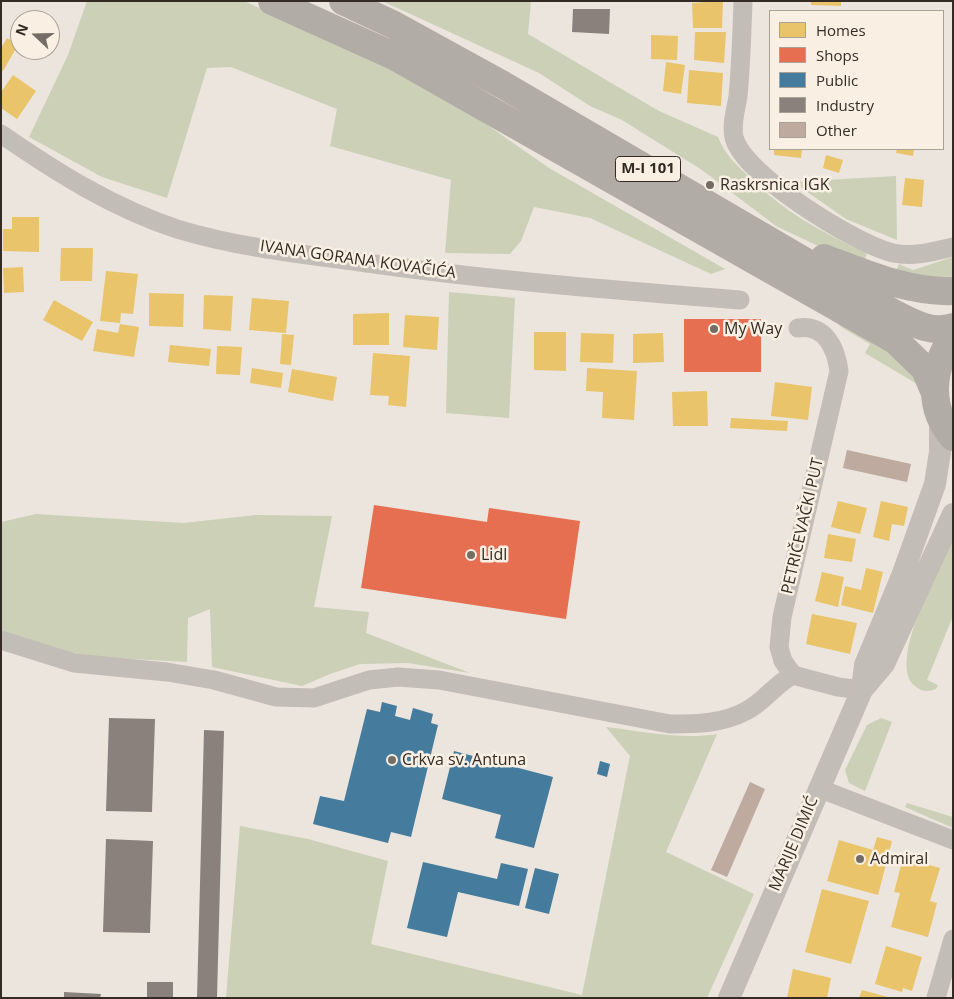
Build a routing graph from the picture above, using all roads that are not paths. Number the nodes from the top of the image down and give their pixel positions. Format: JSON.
{"nodes":[{"id":1,"x":272,"y":1,"type":"edge"},
{"id":2,"x":343,"y":1,"type":"edge"},
{"id":3,"x":743,"y":1,"type":"edge"},
{"id":4,"x":1,"y":134,"type":"edge"},
{"id":5,"x":758,"y":235,"type":"junction"},
{"id":6,"x":953,"y":247,"type":"edge"},
{"id":7,"x":953,"y":291,"type":"edge"},
{"id":8,"x":740,"y":300,"type":"dead end"},
{"id":9,"x":953,"y":327,"type":"edge"},
{"id":10,"x":798,"y":328,"type":"dead end"},
{"id":11,"x":953,"y":337,"type":"edge"},
{"id":12,"x":942,"y":416,"type":"edge"},
{"id":13,"x":953,"y":514,"type":"edge"},
{"id":14,"x":1,"y":640,"type":"edge"},
{"id":15,"x":793,"y":676,"type":"junction"},
{"id":16,"x":862,"y":690,"type":"junction"},
{"id":17,"x":818,"y":788,"type":"junction"},
{"id":18,"x":953,"y":840,"type":"edge"},
{"id":19,"x":953,"y":939,"type":"edge"},
{"id":20,"x":729,"y":998,"type":"edge"},
{"id":21,"x":936,"y":998,"type":"edge"}],
"edges":[{"from":1,"to":12,"type":"main road","number":"M-I 101"},
{"from":2,"to":5,"type":"main road","number":"M-I 101"},
{"from":3,"to":6,"type":"street"},
{"from":4,"to":8,"type":"street","name":"IVANA GORANA KOVAČIĆA"},
{"from":5,"to":7,"type":"main road"},
{"from":5,"to":9,"type":"main road","number":"M-I 101"},
{"from":10,"to":15,"type":"street","name":"PETRIČEVAČKI PUT"},
{"from":11,"to":12,"type":"main road"},
{"from":12,"to":16,"type":"street","name":"MARIJE DIMIĆ"},
{"from":13,"to":16,"type":"street","name":"MARIJE DIMIĆ"},
{"from":14,"to":15,"type":"street"},
{"from":15,"to":16,"type":"street"},
{"from":16,"to":17,"type":"street","name":"MARIJE DIMIĆ"},
{"from":17,"to":18,"type":"street"},
{"from":17,"to":20,"type":"street","name":"MARIJE DIMIĆ"},
{"from":19,"to":21,"type":"street"}]}
